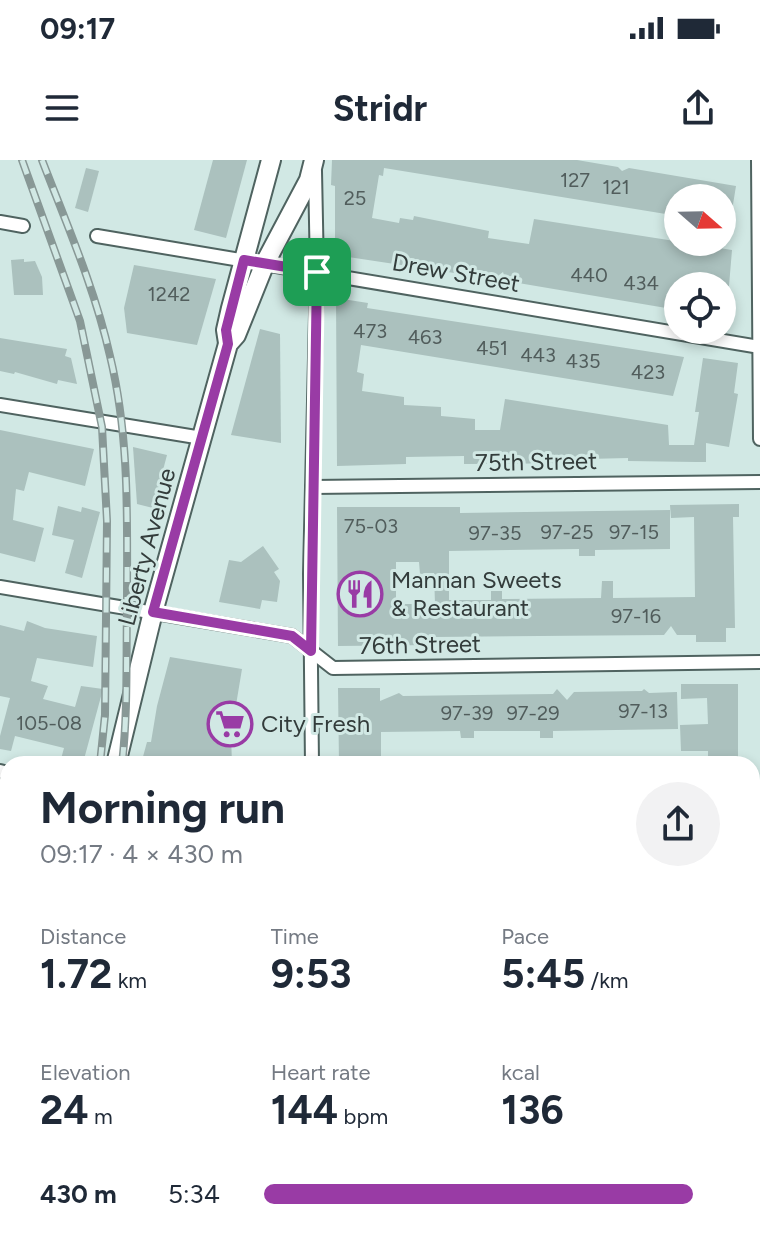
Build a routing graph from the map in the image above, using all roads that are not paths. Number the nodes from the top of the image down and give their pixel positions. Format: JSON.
{"nodes":[{"id":1,"x":271,"y":160,"type":"edge"},
{"id":2,"x":315,"y":160,"type":"edge"},
{"id":3,"x":743,"y":160,"type":"edge"},
{"id":4,"x":758,"y":162,"type":"edge"},
{"id":5,"x":0,"y":222,"type":"edge"},
{"id":6,"x":23,"y":226,"type":"dead end"},
{"id":7,"x":97,"y":236,"type":"dead end"},
{"id":8,"x":244,"y":260,"type":"junction"},
{"id":9,"x":265,"y":263,"type":"junction"},
{"id":10,"x":317,"y":272,"type":"junction"},
{"id":11,"x":228,"y":344,"type":"junction"},
{"id":12,"x":760,"y":347,"type":"edge"},
{"id":13,"x":0,"y":405,"type":"edge"},
{"id":14,"x":202,"y":438,"type":"junction"},
{"id":15,"x":760,"y":439,"type":"edge"},
{"id":16,"x":760,"y":482,"type":"edge"},
{"id":17,"x":312,"y":487,"type":"junction"},
{"id":18,"x":0,"y":587,"type":"edge"},
{"id":19,"x":153,"y":612,"type":"junction"},
{"id":20,"x":311,"y":651,"type":"junction"},
{"id":21,"x":760,"y":662,"type":"edge"},
{"id":22,"x":118,"y":756,"type":"edge"},
{"id":23,"x":312,"y":756,"type":"edge"}],
"edges":[{"from":1,"to":8,"type":"street","name":"Liberty Avenue"},
{"from":2,"to":9,"type":"street","name":"Liberty Avenue"},
{"from":2,"to":10,"type":"street"},
{"from":3,"to":4,"type":"street"},
{"from":4,"to":12,"type":"street"},
{"from":5,"to":6,"type":"street"},
{"from":7,"to":8,"type":"street","name":"Drew Street"},
{"from":8,"to":9,"type":"street","name":"Drew Street"},
{"from":8,"to":11,"type":"street","name":"Liberty Avenue"},
{"from":9,"to":10,"type":"street","name":"Drew Street"},
{"from":9,"to":11,"type":"street","name":"Liberty Avenue"},
{"from":10,"to":12,"type":"street","name":"Drew Street"},
{"from":10,"to":17,"type":"street"},
{"from":11,"to":14,"type":"street","name":"Liberty Avenue"},
{"from":12,"to":15,"type":"street"},
{"from":13,"to":14,"type":"street"},
{"from":14,"to":19,"type":"street","name":"Liberty Avenue"},
{"from":16,"to":17,"type":"street","name":"75th Street"},
{"from":17,"to":20,"type":"street"},
{"from":18,"to":19,"type":"street","name":"76th Street"},
{"from":19,"to":20,"type":"street","name":"76th Street"},
{"from":19,"to":22,"type":"street","name":"Liberty Avenue"},
{"from":20,"to":21,"type":"street","name":"76th Street"},
{"from":20,"to":23,"type":"street"}]}
